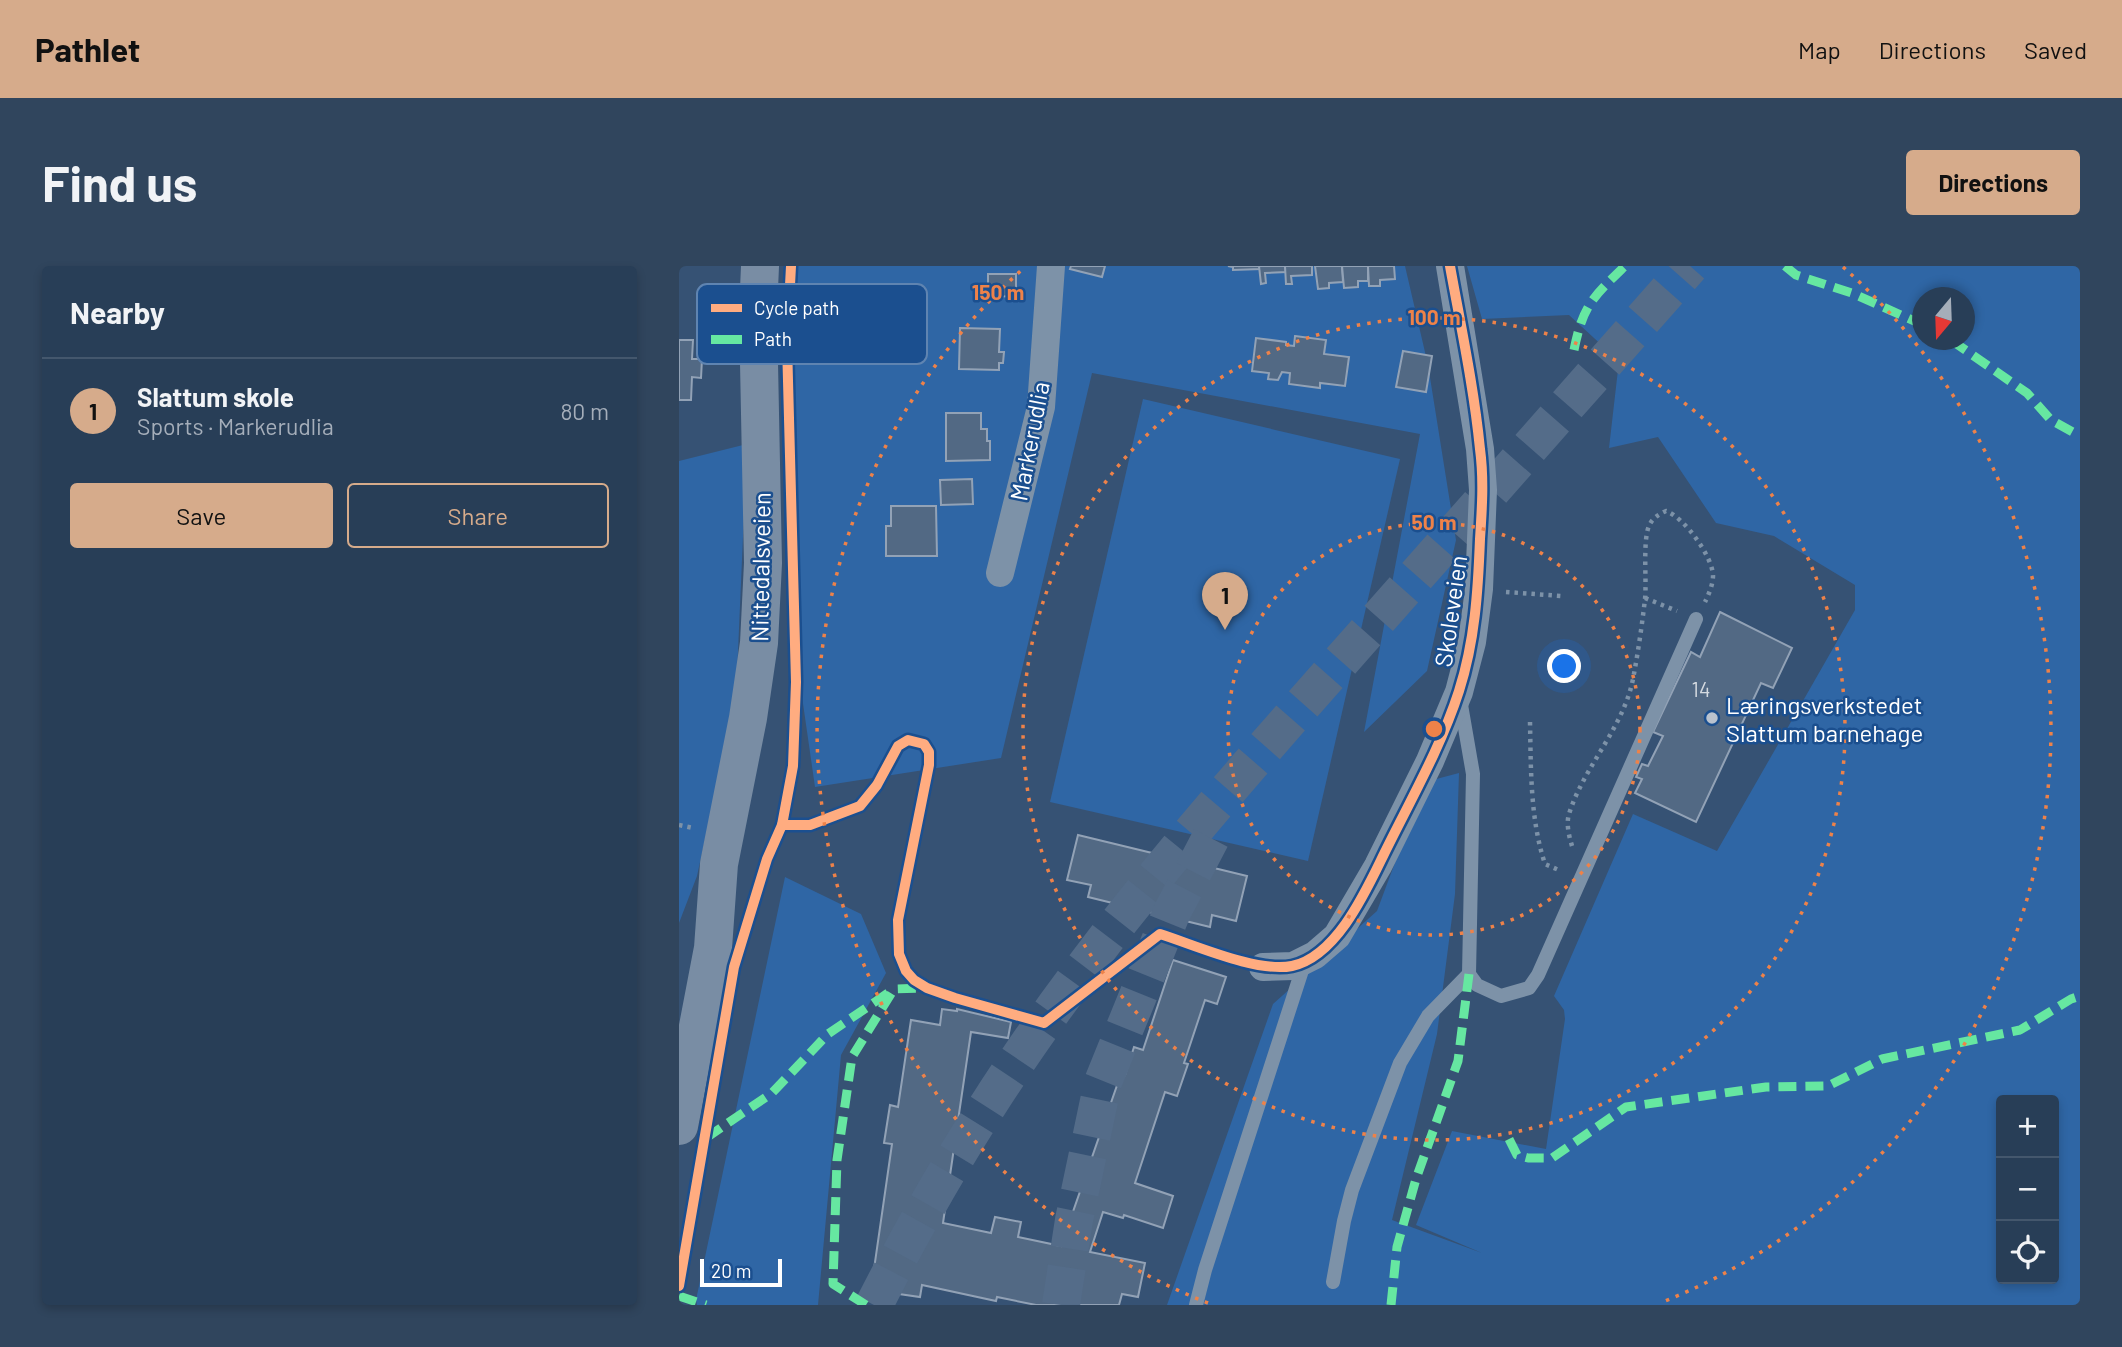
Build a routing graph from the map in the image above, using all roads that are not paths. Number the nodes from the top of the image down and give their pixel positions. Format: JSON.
{"nodes":[{"id":1,"x":760,"y":266,"type":"edge"},
{"id":2,"x":1051,"y":266,"type":"edge"},
{"id":3,"x":1450,"y":266,"type":"edge"},
{"id":4,"x":759,"y":284,"type":"edge"},
{"id":5,"x":759,"y":364,"type":"edge"},
{"id":6,"x":1000,"y":573,"type":"dead end"},
{"id":7,"x":1696,"y":619,"type":"road end"},
{"id":8,"x":1459,"y":692,"type":"junction"},
{"id":9,"x":719,"y":864,"type":"junction"},
{"id":10,"x":1305,"y":960,"type":"junction"},
{"id":11,"x":1263,"y":967,"type":"dead end"},
{"id":12,"x":1469,"y":974,"type":"junction"},
{"id":13,"x":679,"y":989,"type":"edge"},
{"id":14,"x":679,"y":1126,"type":"edge"},
{"id":15,"x":1333,"y":1282,"type":"dead end"},
{"id":16,"x":1196,"y":1305,"type":"edge"}],
"edges":[{"from":1,"to":4,"type":"main road","name":"Nittedalsveien"},
{"from":2,"to":6,"type":"street","name":"Markerudlia"},
{"from":3,"to":8,"type":"street","name":"Skoleveien"},
{"from":5,"to":9,"type":"main road","name":"Nittedalsveien"},
{"from":7,"to":12,"type":"lane"},
{"from":8,"to":10,"type":"street","name":"Skoleveien"},
{"from":8,"to":12,"type":"lane"},
{"from":9,"to":13,"type":"main road","name":"Nittedalsveien"},
{"from":9,"to":14,"type":"main road","name":"Nittedalsveien"},
{"from":10,"to":11,"type":"street","name":"Skoleveien"},
{"from":10,"to":16,"type":"lane"},
{"from":12,"to":15,"type":"lane"}]}
